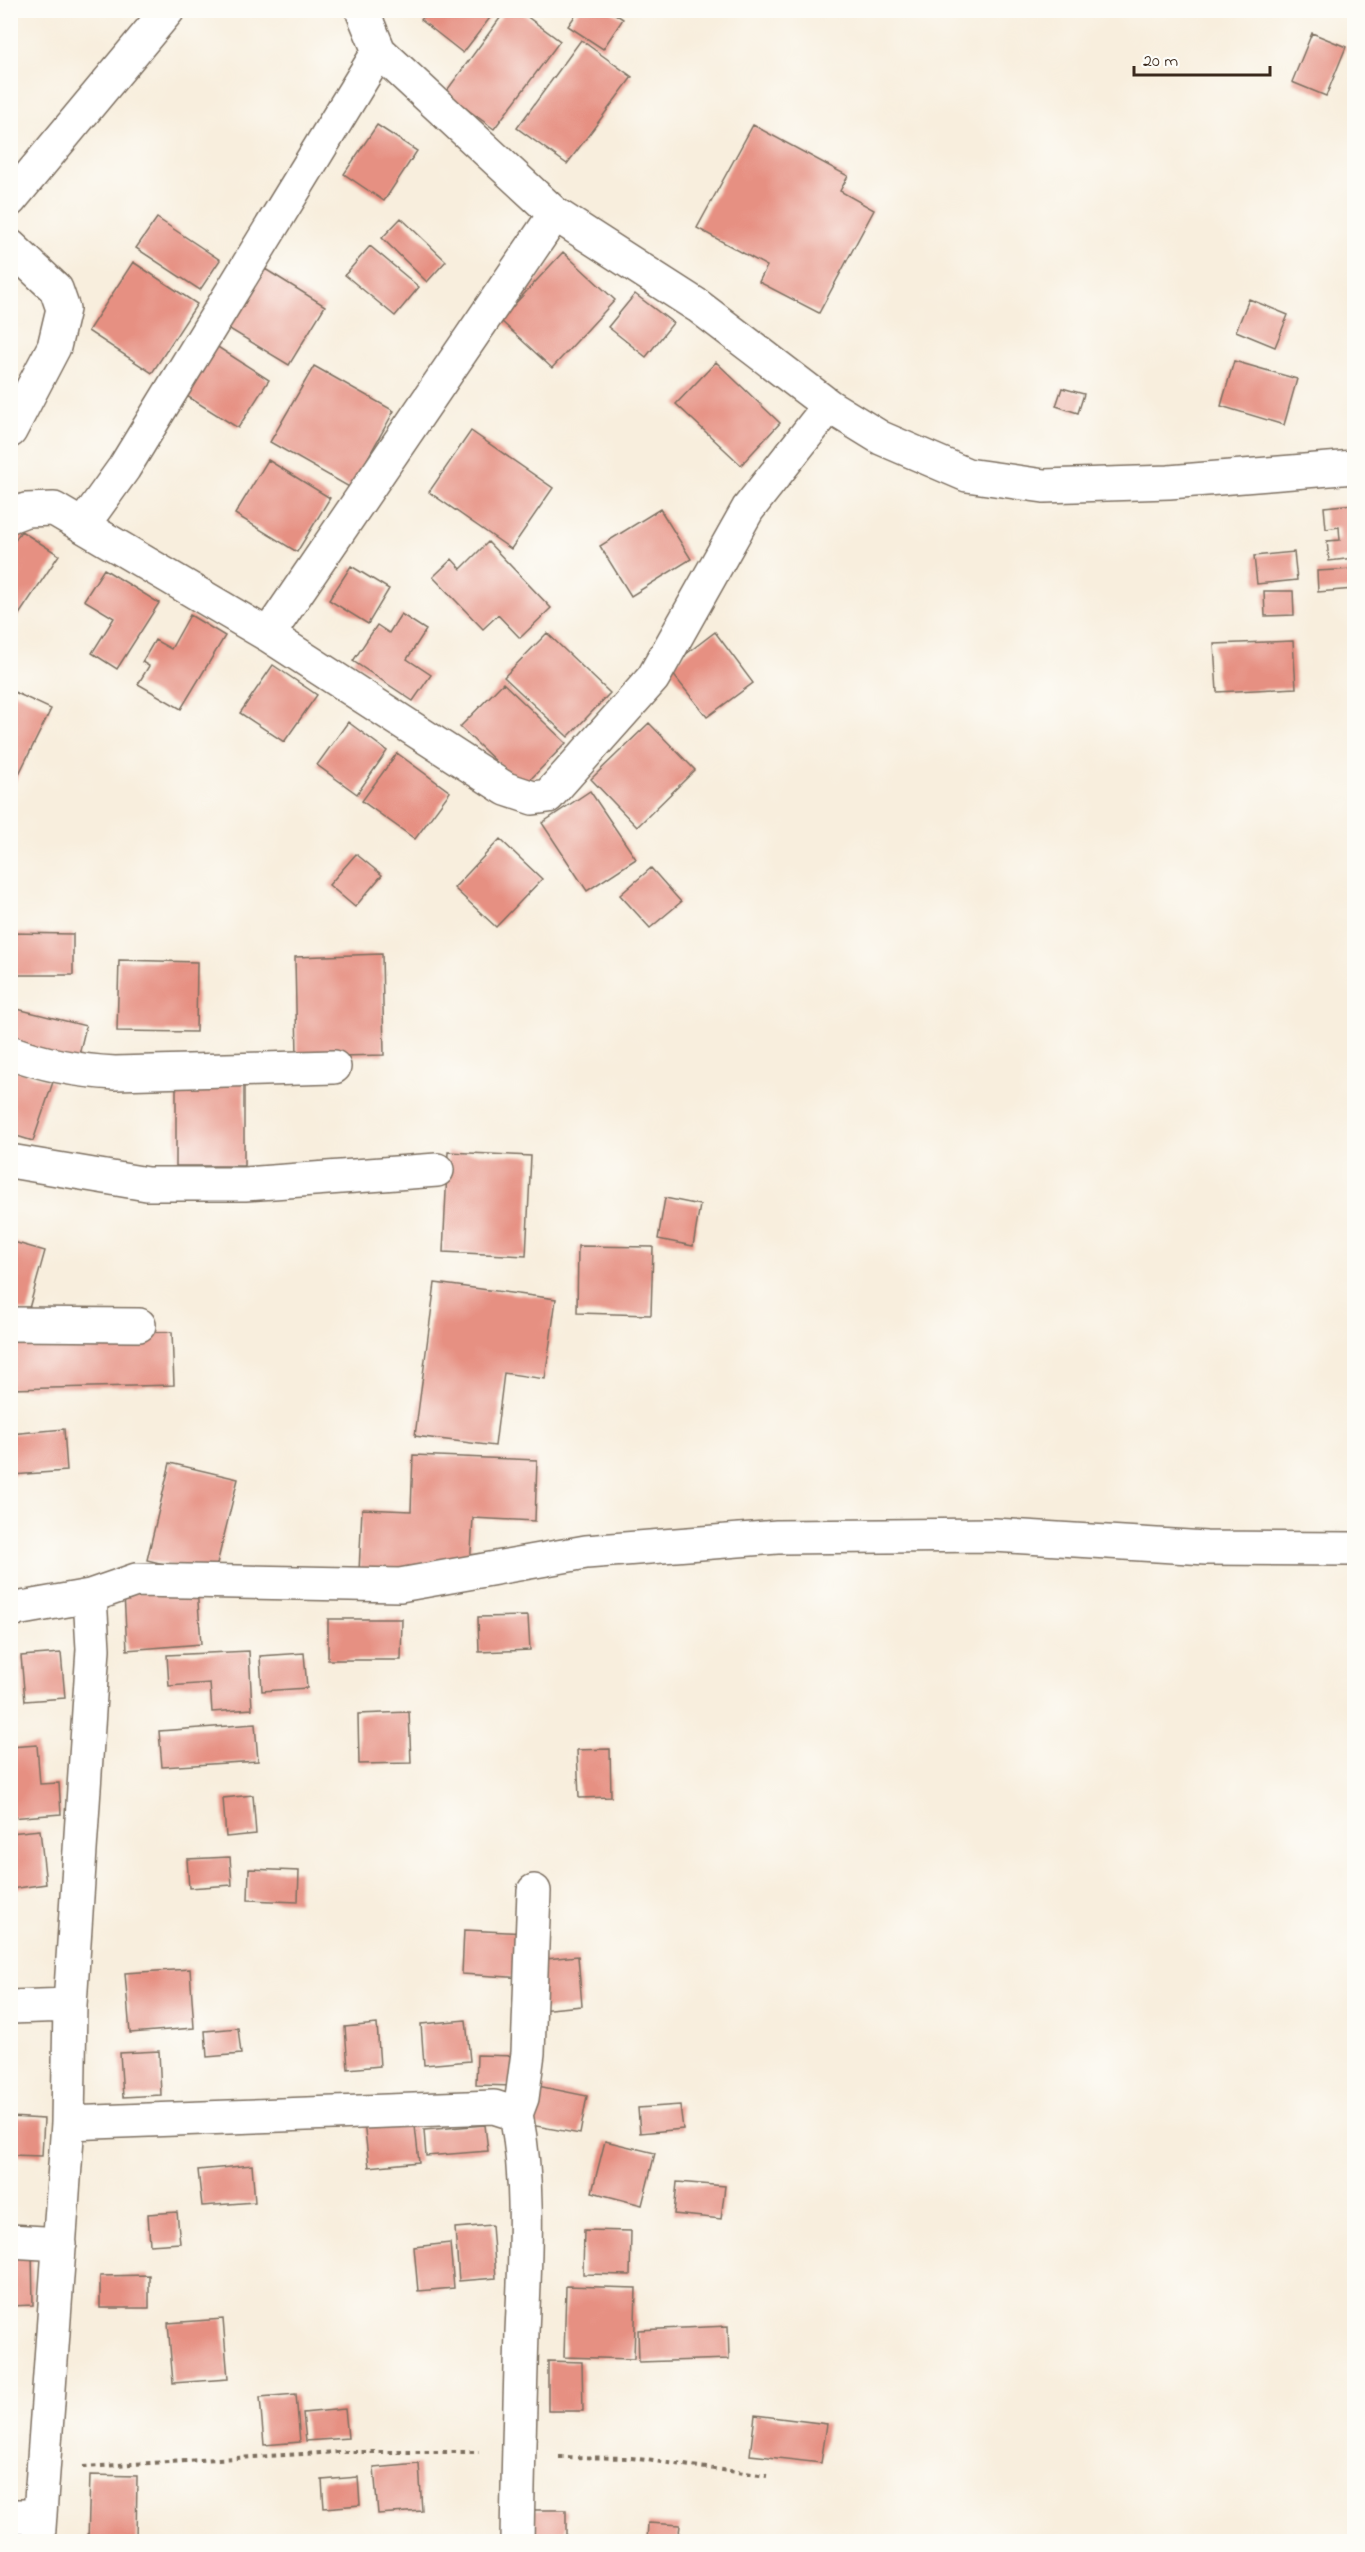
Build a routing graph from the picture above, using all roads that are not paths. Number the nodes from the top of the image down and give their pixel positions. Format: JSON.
{"nodes":[{"id":1,"x":168,"y":10,"type":"edge"},
{"id":2,"x":363,"y":10,"type":"edge"},
{"id":3,"x":379,"y":51,"type":"junction"},
{"id":4,"x":10,"y":200,"type":"edge"},
{"id":5,"x":555,"y":214,"type":"junction"},
{"id":6,"x":10,"y":246,"type":"edge"},
{"id":7,"x":829,"y":406,"type":"junction"},
{"id":8,"x":10,"y":431,"type":"edge"},
{"id":9,"x":1354,"y":468,"type":"edge"},
{"id":10,"x":11,"y":511,"type":"edge"},
{"id":11,"x":83,"y":525,"type":"junction"},
{"id":12,"x":268,"y":635,"type":"junction"},
{"id":13,"x":10,"y":1052,"type":"edge"},
{"id":14,"x":334,"y":1067,"type":"dead end"},
{"id":15,"x":10,"y":1161,"type":"edge"},
{"id":16,"x":437,"y":1170,"type":"dead end"},
{"id":17,"x":10,"y":1324,"type":"edge"},
{"id":18,"x":140,"y":1325,"type":"dead end"},
{"id":19,"x":1354,"y":1549,"type":"edge"},
{"id":20,"x":90,"y":1596,"type":"junction"},
{"id":21,"x":10,"y":1610,"type":"edge"},
{"id":22,"x":534,"y":1891,"type":"dead end"},
{"id":23,"x":70,"y":2005,"type":"junction"},
{"id":24,"x":10,"y":2007,"type":"edge"},
{"id":25,"x":516,"y":2114,"type":"junction"},
{"id":26,"x":68,"y":2123,"type":"junction"},
{"id":27,"x":10,"y":2241,"type":"edge"},
{"id":28,"x":60,"y":2244,"type":"junction"},
{"id":29,"x":30,"y":2525,"type":"edge"},
{"id":30,"x":517,"y":2541,"type":"edge"}],
"edges":[{"from":1,"to":4,"type":"street"},
{"from":2,"to":3,"type":"street"},
{"from":3,"to":5,"type":"street"},
{"from":3,"to":11,"type":"street"},
{"from":5,"to":7,"type":"street"},
{"from":5,"to":12,"type":"street"},
{"from":6,"to":8,"type":"street"},
{"from":7,"to":9,"type":"street"},
{"from":7,"to":12,"type":"street"},
{"from":10,"to":11,"type":"street"},
{"from":11,"to":12,"type":"street"},
{"from":13,"to":14,"type":"street"},
{"from":15,"to":16,"type":"street"},
{"from":17,"to":18,"type":"street"},
{"from":19,"to":20,"type":"street"},
{"from":20,"to":21,"type":"street"},
{"from":20,"to":23,"type":"street"},
{"from":22,"to":25,"type":"street"},
{"from":23,"to":24,"type":"street"},
{"from":23,"to":26,"type":"street"},
{"from":25,"to":26,"type":"street"},
{"from":25,"to":30,"type":"street"},
{"from":26,"to":28,"type":"street"},
{"from":27,"to":28,"type":"street"},
{"from":28,"to":29,"type":"street"}]}
